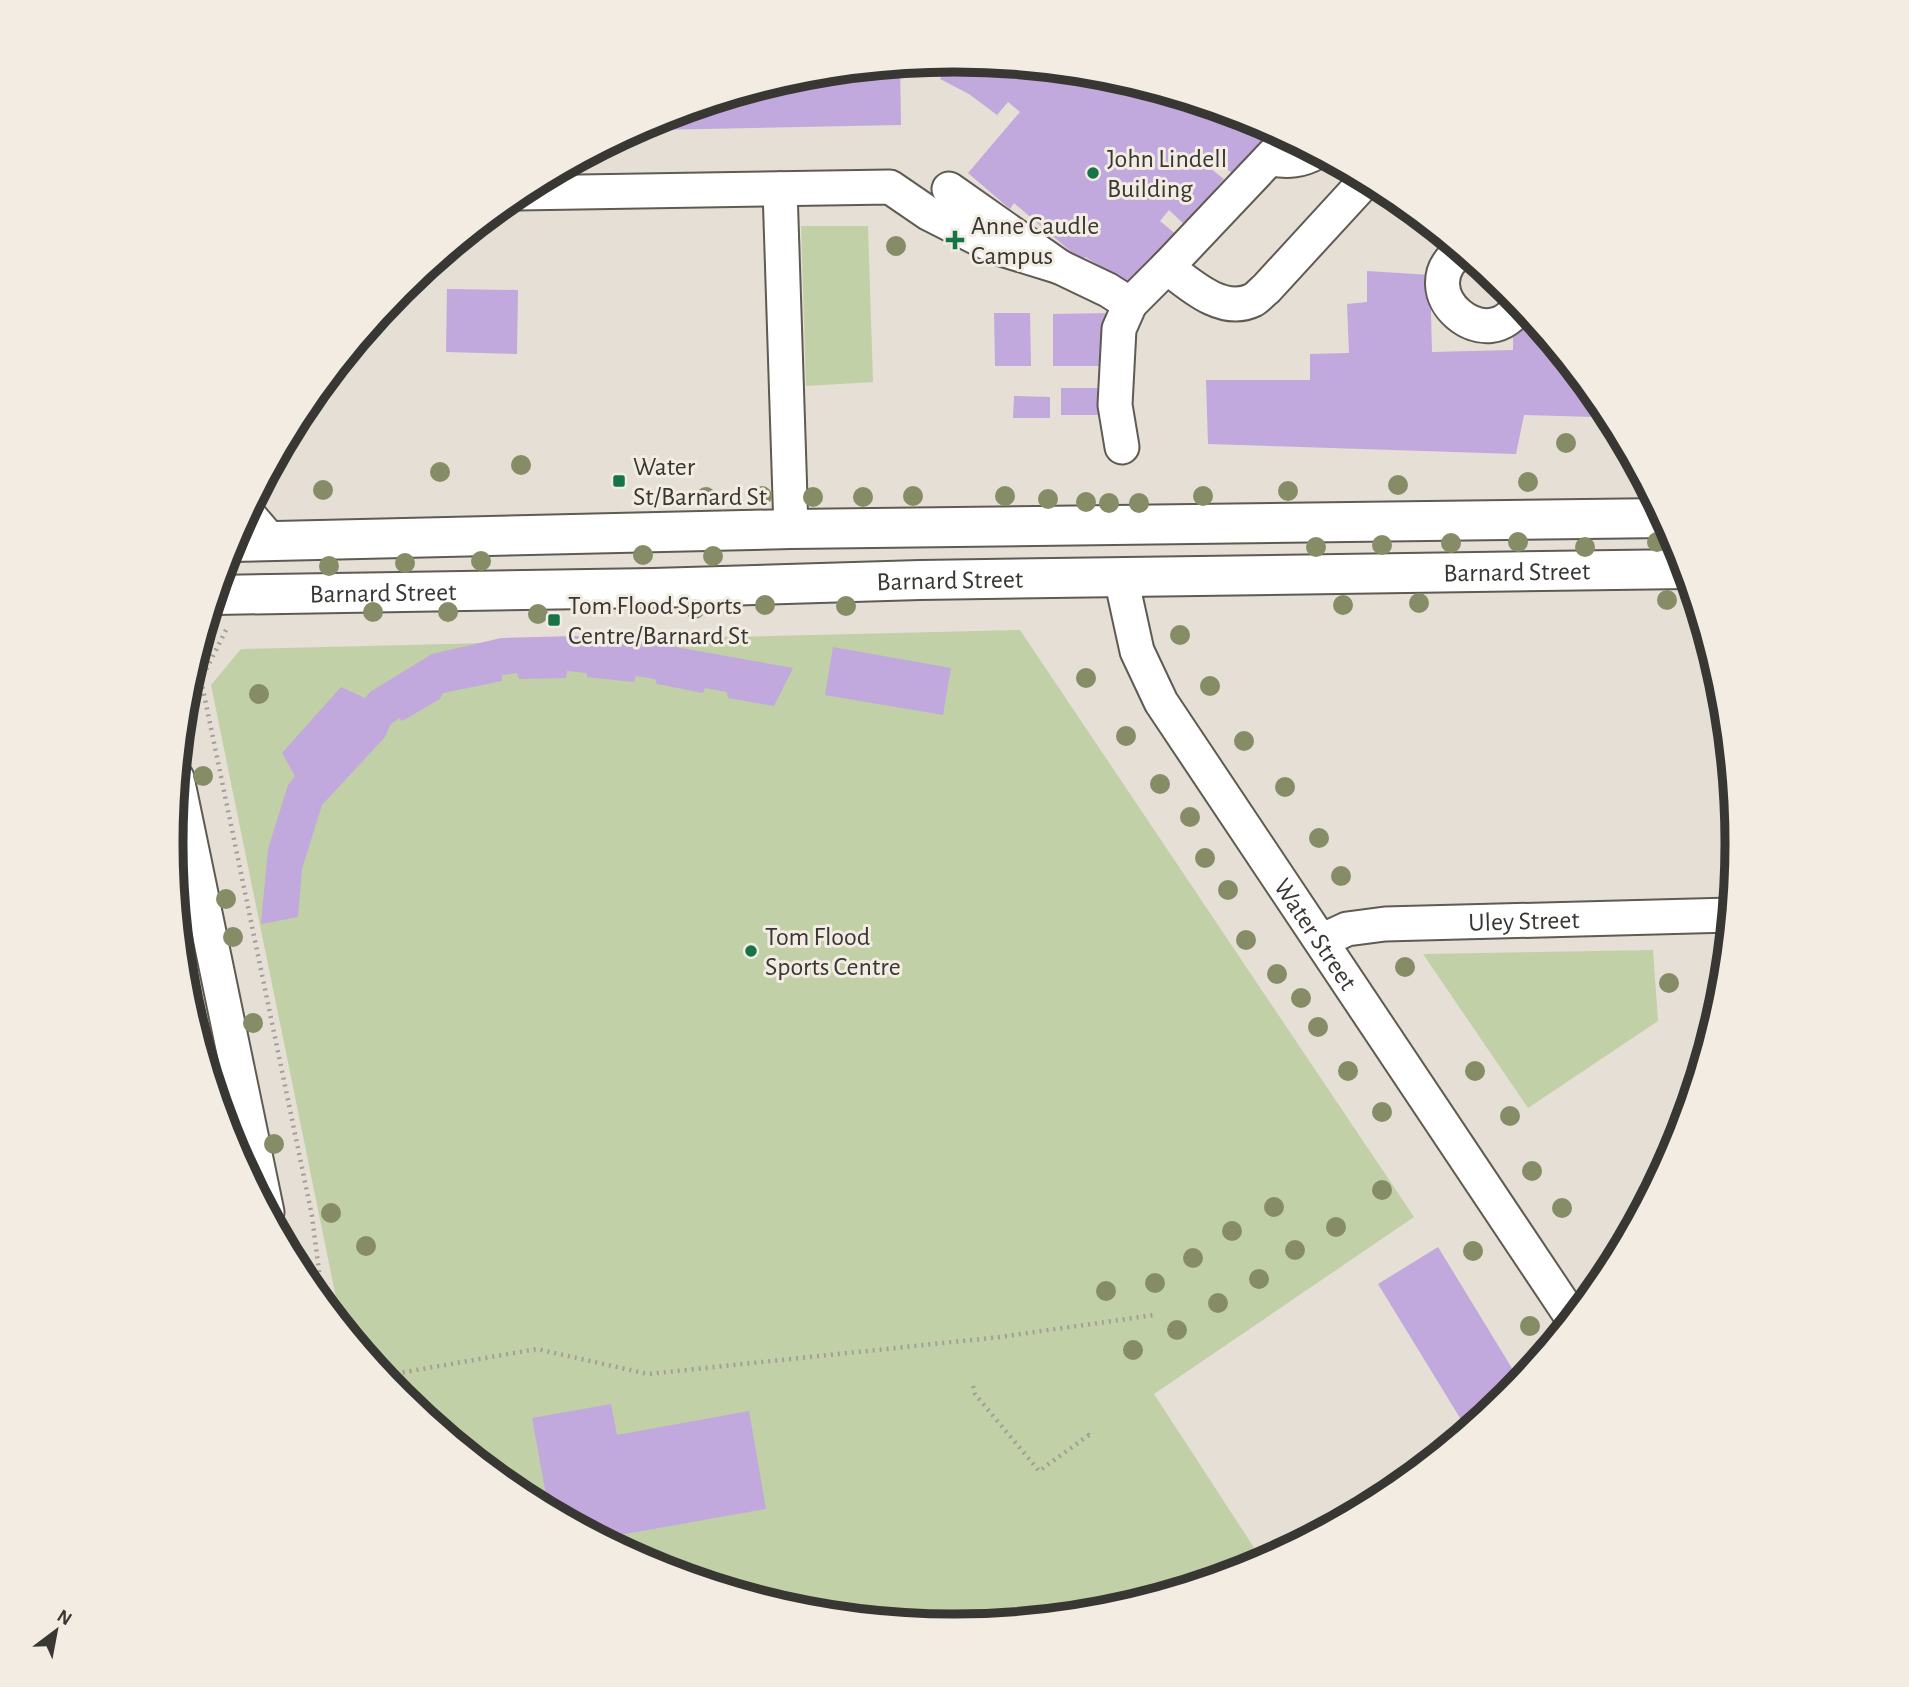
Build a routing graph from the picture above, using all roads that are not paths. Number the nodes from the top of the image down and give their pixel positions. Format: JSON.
{"nodes":[{"id":1,"x":1280,"y":148,"type":"edge"},
{"id":2,"x":1307,"y":157,"type":"edge"},
{"id":3,"x":1360,"y":188,"type":"edge"},
{"id":4,"x":780,"y":189,"type":"junction"},
{"id":5,"x":949,"y":189,"type":"dead end"},
{"id":6,"x":542,"y":192,"type":"edge"},
{"id":7,"x":1456,"y":257,"type":"edge"},
{"id":8,"x":1060,"y":267,"type":"junction"},
{"id":9,"x":1167,"y":267,"type":"junction"},
{"id":10,"x":1130,"y":304,"type":"junction"},
{"id":11,"x":1513,"y":312,"type":"edge"},
{"id":12,"x":1122,"y":447,"type":"dead end"},
{"id":13,"x":1654,"y":518,"type":"edge"},
{"id":14,"x":254,"y":521,"type":"edge"},
{"id":15,"x":1113,"y":524,"type":"junction"},
{"id":16,"x":791,"y":528,"type":"junction"},
{"id":17,"x":271,"y":541,"type":"junction"},
{"id":18,"x":244,"y":542,"type":"edge"},
{"id":19,"x":1676,"y":569,"type":"edge"},
{"id":20,"x":1121,"y":578,"type":"junction"},
{"id":21,"x":920,"y":580,"type":"junction"},
{"id":22,"x":221,"y":611,"type":"edge"},
{"id":23,"x":184,"y":810,"type":"edge"},
{"id":24,"x":1723,"y":915,"type":"edge"},
{"id":25,"x":1321,"y":941,"type":"junction"},
{"id":26,"x":261,"y":1183,"type":"edge"},
{"id":27,"x":1568,"y":1312,"type":"edge"}],
"edges":[{"from":1,"to":2,"type":"street"},
{"from":1,"to":9,"type":"street"},
{"from":3,"to":9,"type":"street"},
{"from":4,"to":6,"type":"street"},
{"from":4,"to":8,"type":"street"},
{"from":4,"to":16,"type":"street"},
{"from":5,"to":8,"type":"street"},
{"from":7,"to":11,"type":"street"},
{"from":8,"to":10,"type":"street"},
{"from":9,"to":10,"type":"street"},
{"from":10,"to":12,"type":"street"},
{"from":13,"to":15,"type":"main road","name":"Barnard Street"},
{"from":14,"to":17,"type":"street"},
{"from":15,"to":16,"type":"main road","name":"Barnard Street"},
{"from":15,"to":20,"type":"main road","name":"Water Street"},
{"from":16,"to":17,"type":"main road","name":"Barnard Street"},
{"from":16,"to":21,"type":"main road"},
{"from":17,"to":18,"type":"main road","name":"Barnard Street"},
{"from":19,"to":20,"type":"main road","name":"Barnard Street"},
{"from":20,"to":21,"type":"main road","name":"Barnard Street"},
{"from":20,"to":25,"type":"street","name":"Water Street"},
{"from":21,"to":22,"type":"main road","name":"Barnard Street"},
{"from":23,"to":26,"type":"street"},
{"from":24,"to":25,"type":"street","name":"Uley Street"},
{"from":25,"to":27,"type":"street","name":"Water Street"}]}
